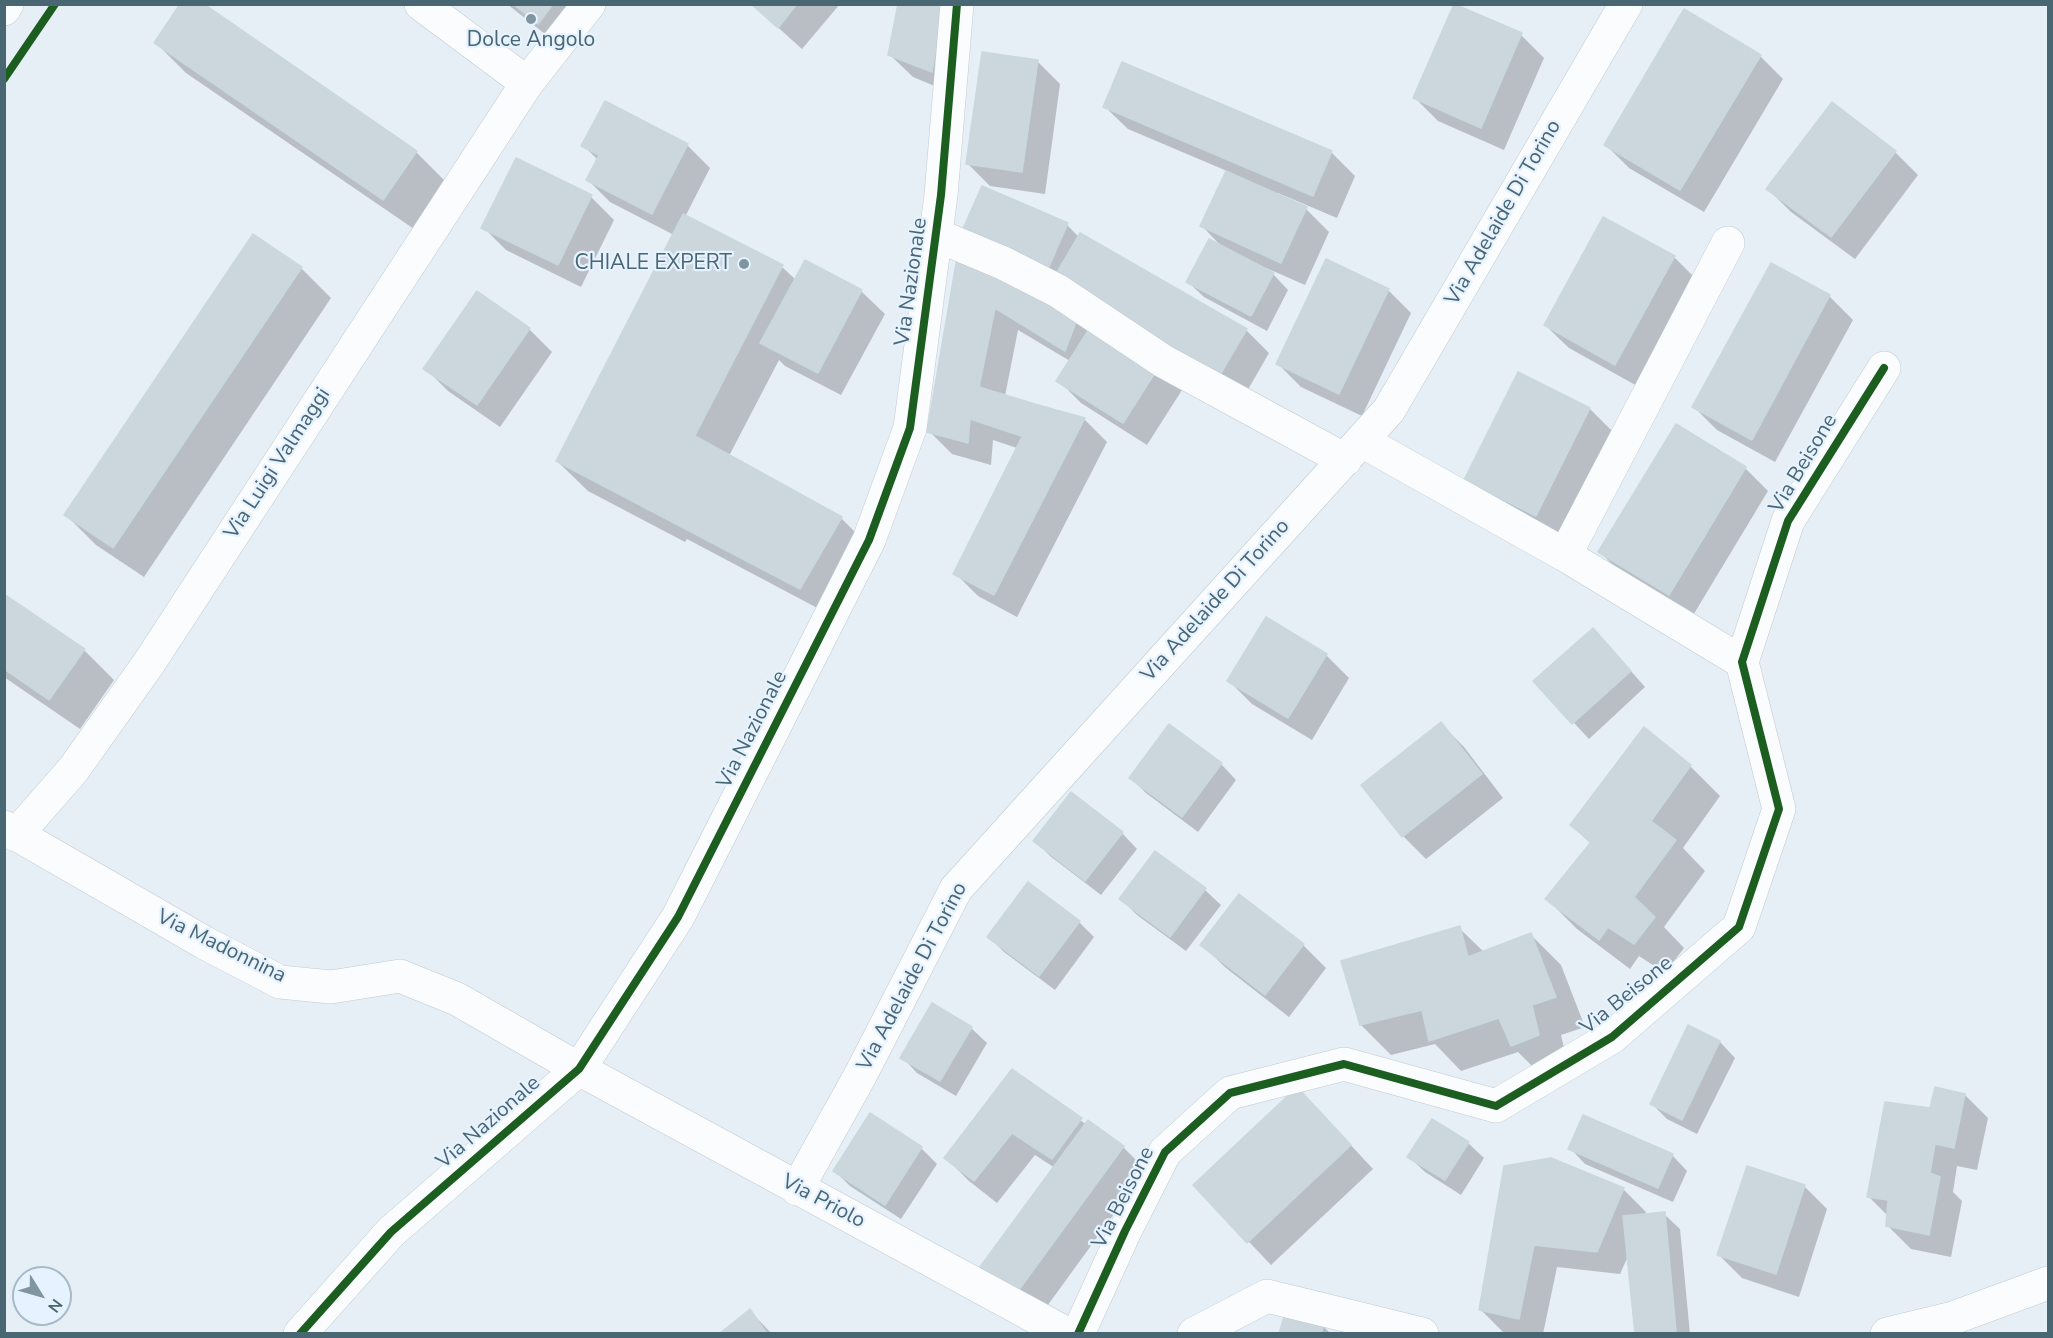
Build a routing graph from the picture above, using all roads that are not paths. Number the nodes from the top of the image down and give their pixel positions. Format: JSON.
{"nodes":[{"id":1,"x":7,"y":4,"type":"edge"},
{"id":2,"x":421,"y":4,"type":"edge"},
{"id":3,"x":589,"y":4,"type":"edge"},
{"id":4,"x":957,"y":4,"type":"edge"},
{"id":5,"x":1626,"y":4,"type":"edge"},
{"id":6,"x":4,"y":9,"type":"edge"},
{"id":7,"x":527,"y":83,"type":"junction"},
{"id":8,"x":936,"y":235,"type":"junction"},
{"id":9,"x":1728,"y":243,"type":"dead end"},
{"id":10,"x":1884,"y":368,"type":"dead end"},
{"id":11,"x":1353,"y":450,"type":"junction"},
{"id":12,"x":1565,"y":555,"type":"junction"},
{"id":13,"x":1742,"y":662,"type":"junction"},
{"id":14,"x":10,"y":831,"type":"edge"},
{"id":15,"x":579,"y":1070,"type":"junction"},
{"id":16,"x":797,"y":1189,"type":"junction"},
{"id":17,"x":2049,"y":1283,"type":"edge"},
{"id":18,"x":300,"y":1334,"type":"edge"},
{"id":19,"x":1067,"y":1334,"type":"edge"},
{"id":20,"x":1078,"y":1334,"type":"edge"},
{"id":21,"x":1194,"y":1334,"type":"edge"},
{"id":22,"x":1422,"y":1334,"type":"edge"},
{"id":23,"x":1887,"y":1334,"type":"edge"}],
"edges":[{"from":1,"to":6,"type":"street"},
{"from":2,"to":7,"type":"street"},
{"from":3,"to":7,"type":"street","name":"Via Luigi Valmaggi"},
{"from":4,"to":8,"type":"street","name":"Via Nazionale"},
{"from":5,"to":11,"type":"street","name":"Via Adelaide Di Torino"},
{"from":7,"to":14,"type":"street","name":"Via Luigi Valmaggi"},
{"from":8,"to":11,"type":"street"},
{"from":8,"to":15,"type":"street","name":"Via Nazionale"},
{"from":9,"to":12,"type":"street"},
{"from":10,"to":13,"type":"street","name":"Via Beisone"},
{"from":11,"to":12,"type":"street"},
{"from":11,"to":16,"type":"street","name":"Via Adelaide Di Torino"},
{"from":12,"to":13,"type":"street"},
{"from":13,"to":20,"type":"street","name":"Via Beisone"},
{"from":14,"to":15,"type":"street","name":"Via Madonnina"},
{"from":15,"to":16,"type":"street","name":"Via Priolo"},
{"from":15,"to":18,"type":"street","name":"Via Nazionale"},
{"from":16,"to":19,"type":"street","name":"Via Priolo"},
{"from":17,"to":23,"type":"street"},
{"from":21,"to":22,"type":"street"}]}
